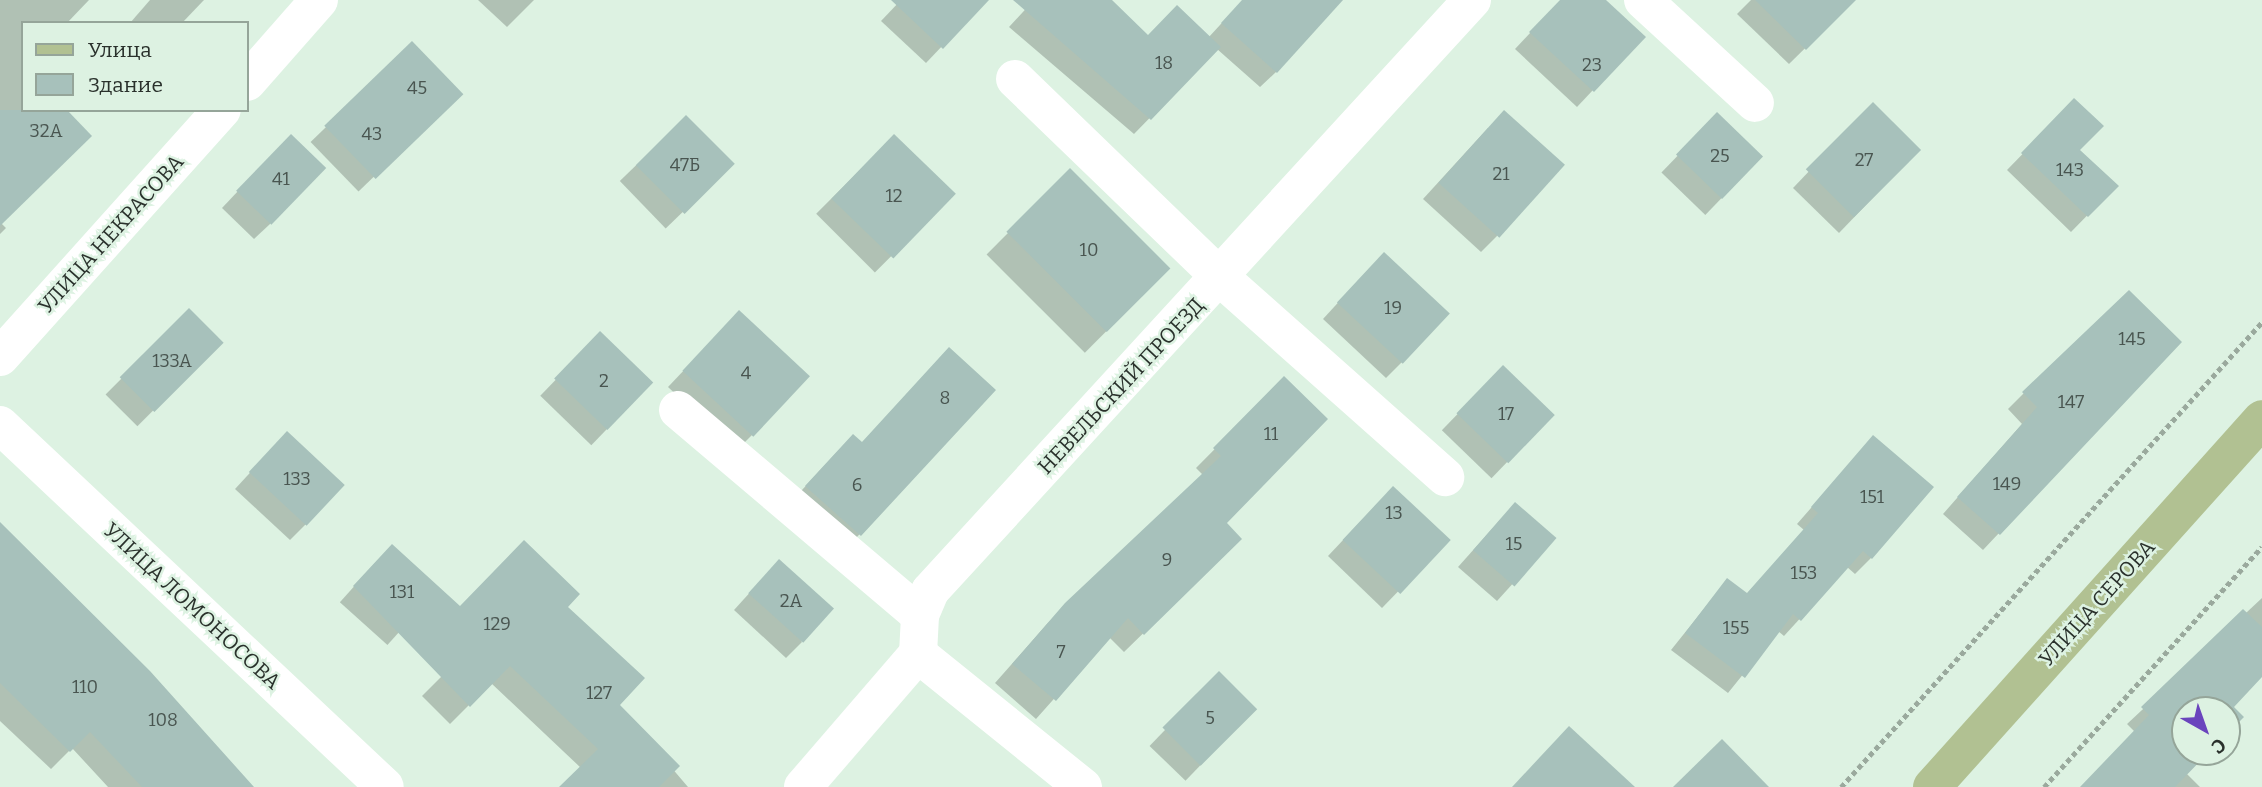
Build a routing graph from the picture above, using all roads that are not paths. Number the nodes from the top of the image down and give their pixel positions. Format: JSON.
{"nodes":[{"id":1,"x":319,"y":0,"type":"edge"},
{"id":2,"x":1472,"y":0,"type":"edge"},
{"id":3,"x":1643,"y":0,"type":"edge"},
{"id":4,"x":1015,"y":79,"type":"dead end"},
{"id":5,"x":248,"y":81,"type":"edge"},
{"id":6,"x":1755,"y":103,"type":"dead end"},
{"id":7,"x":220,"y":112,"type":"edge"},
{"id":8,"x":1221,"y":278,"type":"junction"},
{"id":9,"x":0,"y":357,"type":"edge"},
{"id":10,"x":678,"y":410,"type":"dead end"},
{"id":11,"x":2262,"y":419,"type":"edge"},
{"id":12,"x":0,"y":425,"type":"edge"},
{"id":13,"x":1445,"y":477,"type":"dead end"},
{"id":14,"x":920,"y":615,"type":"junction"},
{"id":15,"x":918,"y":654,"type":"junction"},
{"id":16,"x":385,"y":787,"type":"edge"},
{"id":17,"x":803,"y":787,"type":"edge"},
{"id":18,"x":1083,"y":787,"type":"edge"},
{"id":19,"x":1932,"y":787,"type":"edge"}],
"edges":[{"from":1,"to":5,"type":"street"},
{"from":2,"to":8,"type":"street","name":"НЕВЕЛЬСКИЙ ПРОЕЗД"},
{"from":3,"to":6,"type":"street"},
{"from":4,"to":8,"type":"street"},
{"from":7,"to":9,"type":"street","name":"УЛИЦА НЕКРАСОВА"},
{"from":8,"to":13,"type":"street"},
{"from":8,"to":14,"type":"street","name":"НЕВЕЛЬСКИЙ ПРОЕЗД"},
{"from":10,"to":14,"type":"street"},
{"from":11,"to":19,"type":"main road","name":"УЛИЦА СЕРОВА"},
{"from":12,"to":16,"type":"street","name":"УЛИЦА ЛОМОНОСОВА"},
{"from":14,"to":15,"type":"street","name":"НЕВЕЛЬСКИЙ ПРОЕЗД"},
{"from":15,"to":17,"type":"street"},
{"from":15,"to":18,"type":"street"}]}
